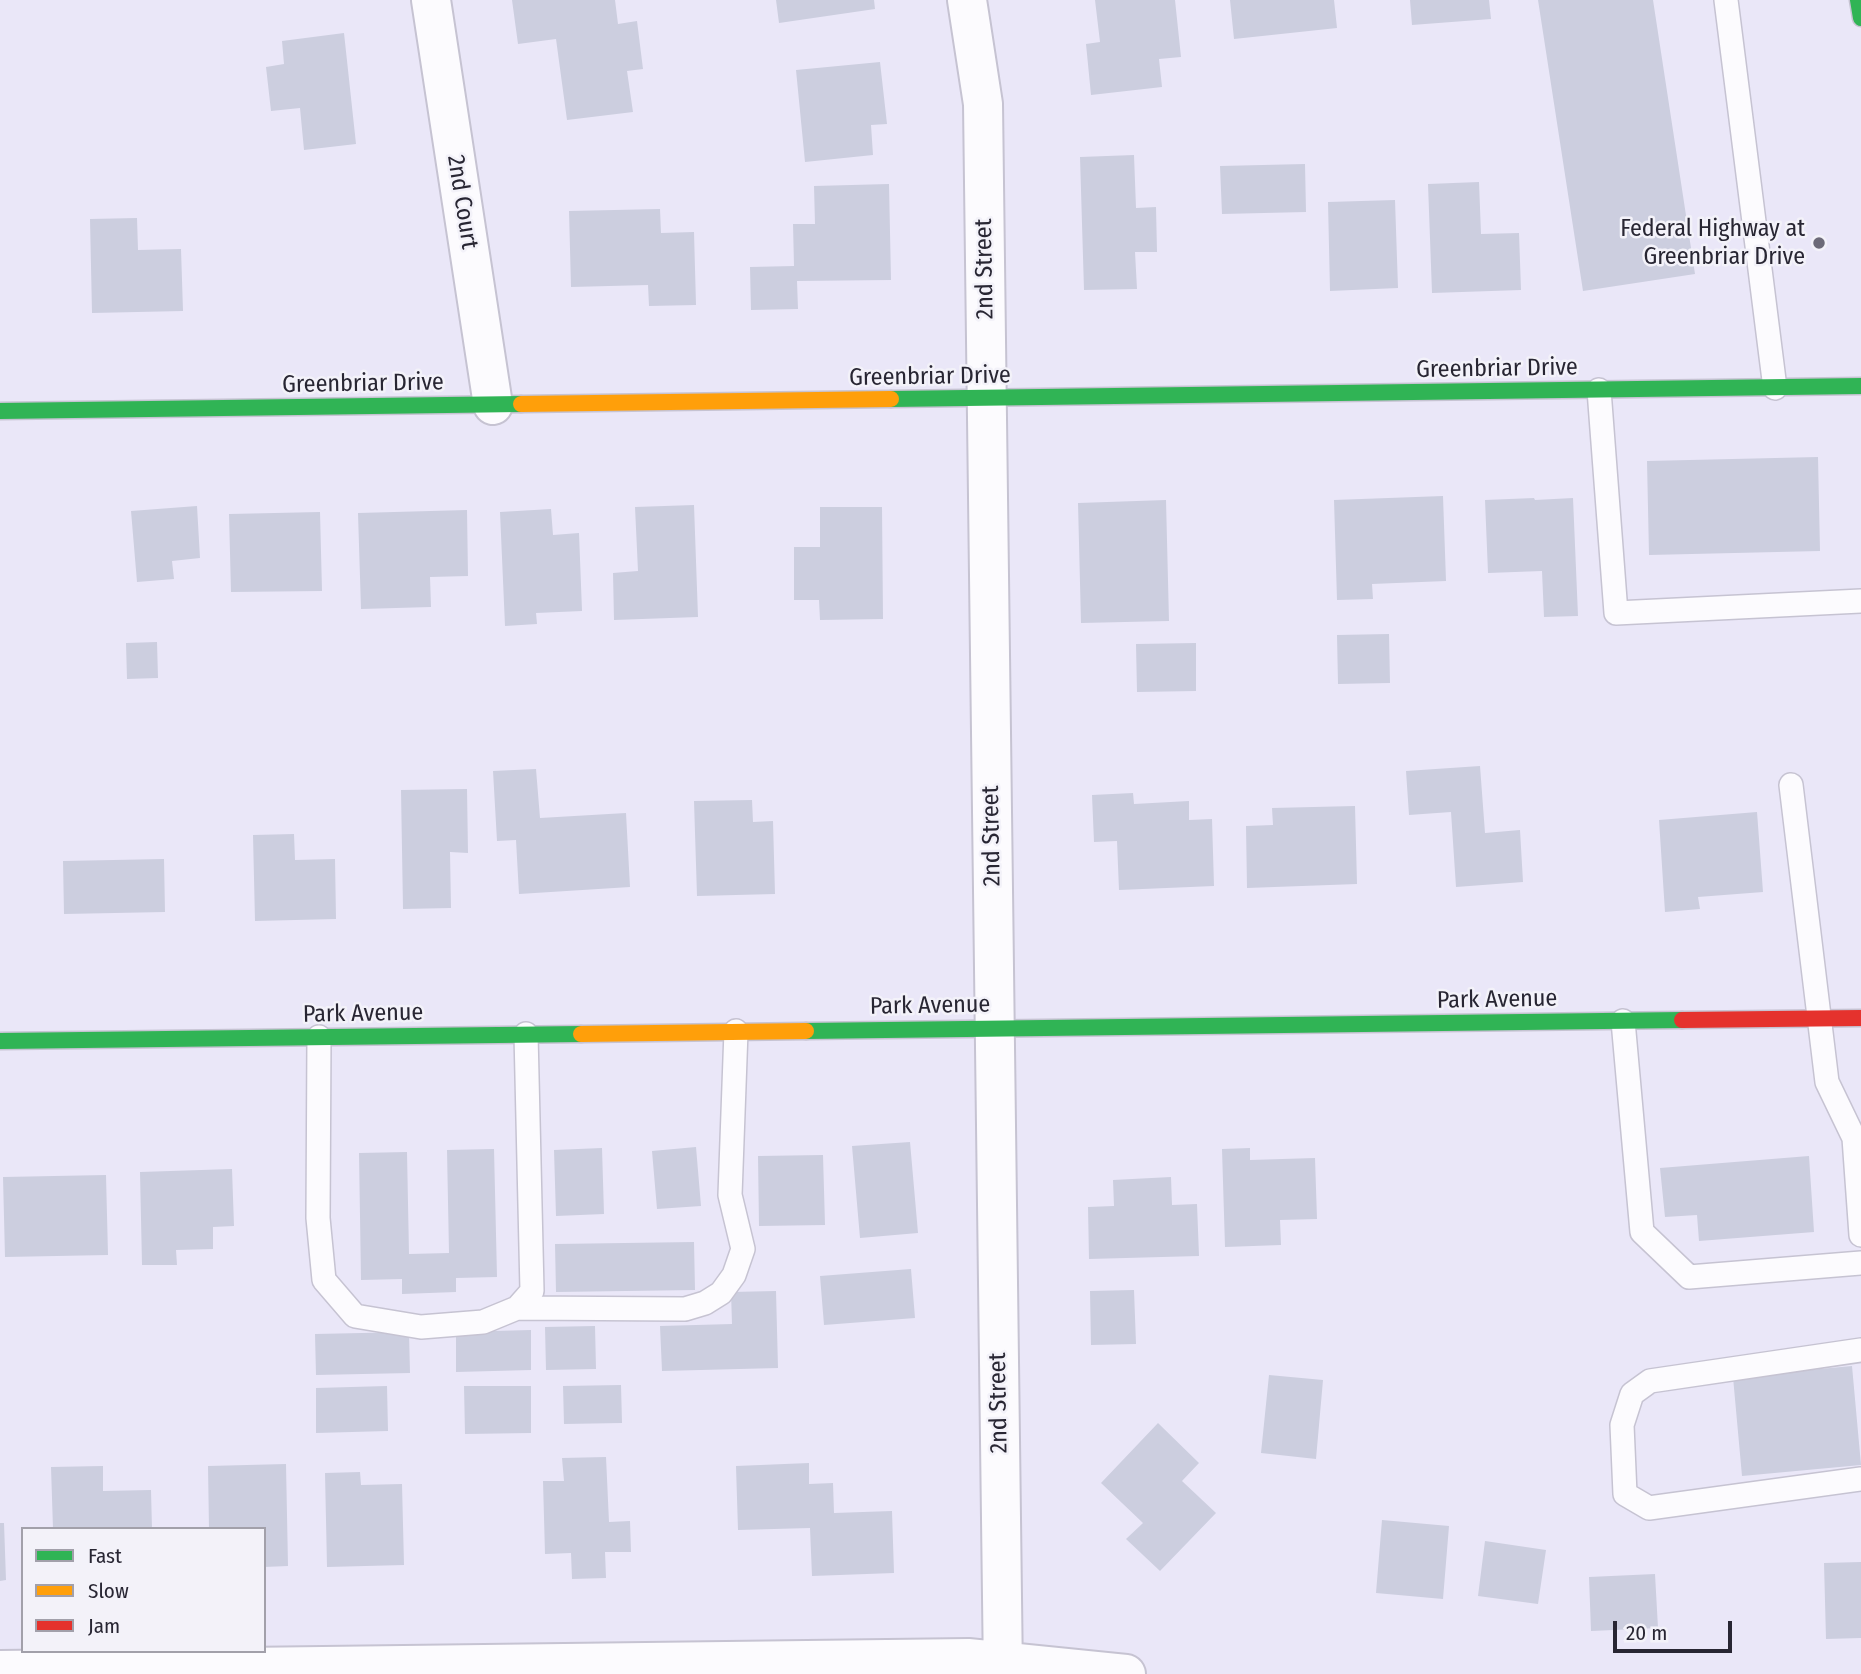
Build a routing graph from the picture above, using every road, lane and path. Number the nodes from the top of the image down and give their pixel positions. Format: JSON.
{"nodes":[{"id":1,"x":431,"y":0,"type":"edge"},
{"id":2,"x":967,"y":0,"type":"edge"},
{"id":3,"x":1726,"y":0,"type":"edge"},
{"id":4,"x":1858,"y":0,"type":"edge"},
{"id":5,"x":1861,"y":18,"type":"edge"},
{"id":6,"x":1861,"y":386,"type":"edge"},
{"id":7,"x":1775,"y":388,"type":"junction"},
{"id":8,"x":1599,"y":390,"type":"junction"},
{"id":9,"x":987,"y":399,"type":"junction"},
{"id":10,"x":493,"y":405,"type":"junction"},
{"id":11,"x":0,"y":411,"type":"edge"},
{"id":12,"x":1861,"y":601,"type":"edge"},
{"id":13,"x":1791,"y":785,"type":"dead end"},
{"id":14,"x":1861,"y":1018,"type":"edge"},
{"id":15,"x":1821,"y":1019,"type":"junction"},
{"id":16,"x":1623,"y":1021,"type":"junction"},
{"id":17,"x":994,"y":1028,"type":"junction"},
{"id":18,"x":736,"y":1031,"type":"junction"},
{"id":19,"x":526,"y":1034,"type":"junction"},
{"id":20,"x":319,"y":1037,"type":"junction"},
{"id":21,"x":0,"y":1041,"type":"edge"},
{"id":22,"x":1861,"y":1235,"type":"edge"},
{"id":23,"x":1861,"y":1263,"type":"edge"},
{"id":24,"x":517,"y":1308,"type":"junction"},
{"id":25,"x":1861,"y":1350,"type":"edge"},
{"id":26,"x":1861,"y":1479,"type":"edge"},
{"id":27,"x":1003,"y":1668,"type":"edge"},
{"id":28,"x":0,"y":1670,"type":"edge"},
{"id":29,"x":1126,"y":1674,"type":"edge"}],
"edges":[{"from":1,"to":10,"type":"street","name":"2nd Court"},
{"from":2,"to":9,"type":"street","name":"2nd Street"},
{"from":3,"to":7,"type":"lane"},
{"from":4,"to":5,"type":"street"},
{"from":6,"to":7,"type":"street","name":"Greenbriar Drive"},
{"from":7,"to":8,"type":"street","name":"Greenbriar Drive"},
{"from":8,"to":9,"type":"street","name":"Greenbriar Drive"},
{"from":8,"to":12,"type":"lane"},
{"from":9,"to":10,"type":"street","name":"Greenbriar Drive"},
{"from":9,"to":17,"type":"street","name":"2nd Street"},
{"from":10,"to":11,"type":"street","name":"Greenbriar Drive"},
{"from":13,"to":15,"type":"lane"},
{"from":14,"to":15,"type":"street","name":"Park Avenue"},
{"from":15,"to":16,"type":"street","name":"Park Avenue"},
{"from":15,"to":22,"type":"lane"},
{"from":16,"to":17,"type":"street","name":"Park Avenue"},
{"from":16,"to":23,"type":"lane"},
{"from":17,"to":18,"type":"street","name":"Park Avenue"},
{"from":17,"to":27,"type":"street","name":"2nd Street"},
{"from":18,"to":19,"type":"street","name":"Park Avenue"},
{"from":18,"to":24,"type":"lane"},
{"from":19,"to":20,"type":"street","name":"Park Avenue"},
{"from":19,"to":24,"type":"lane"},
{"from":20,"to":21,"type":"street","name":"Park Avenue"},
{"from":20,"to":24,"type":"lane"},
{"from":25,"to":26,"type":"lane"},
{"from":27,"to":28,"type":"street"},
{"from":27,"to":29,"type":"street"}]}
